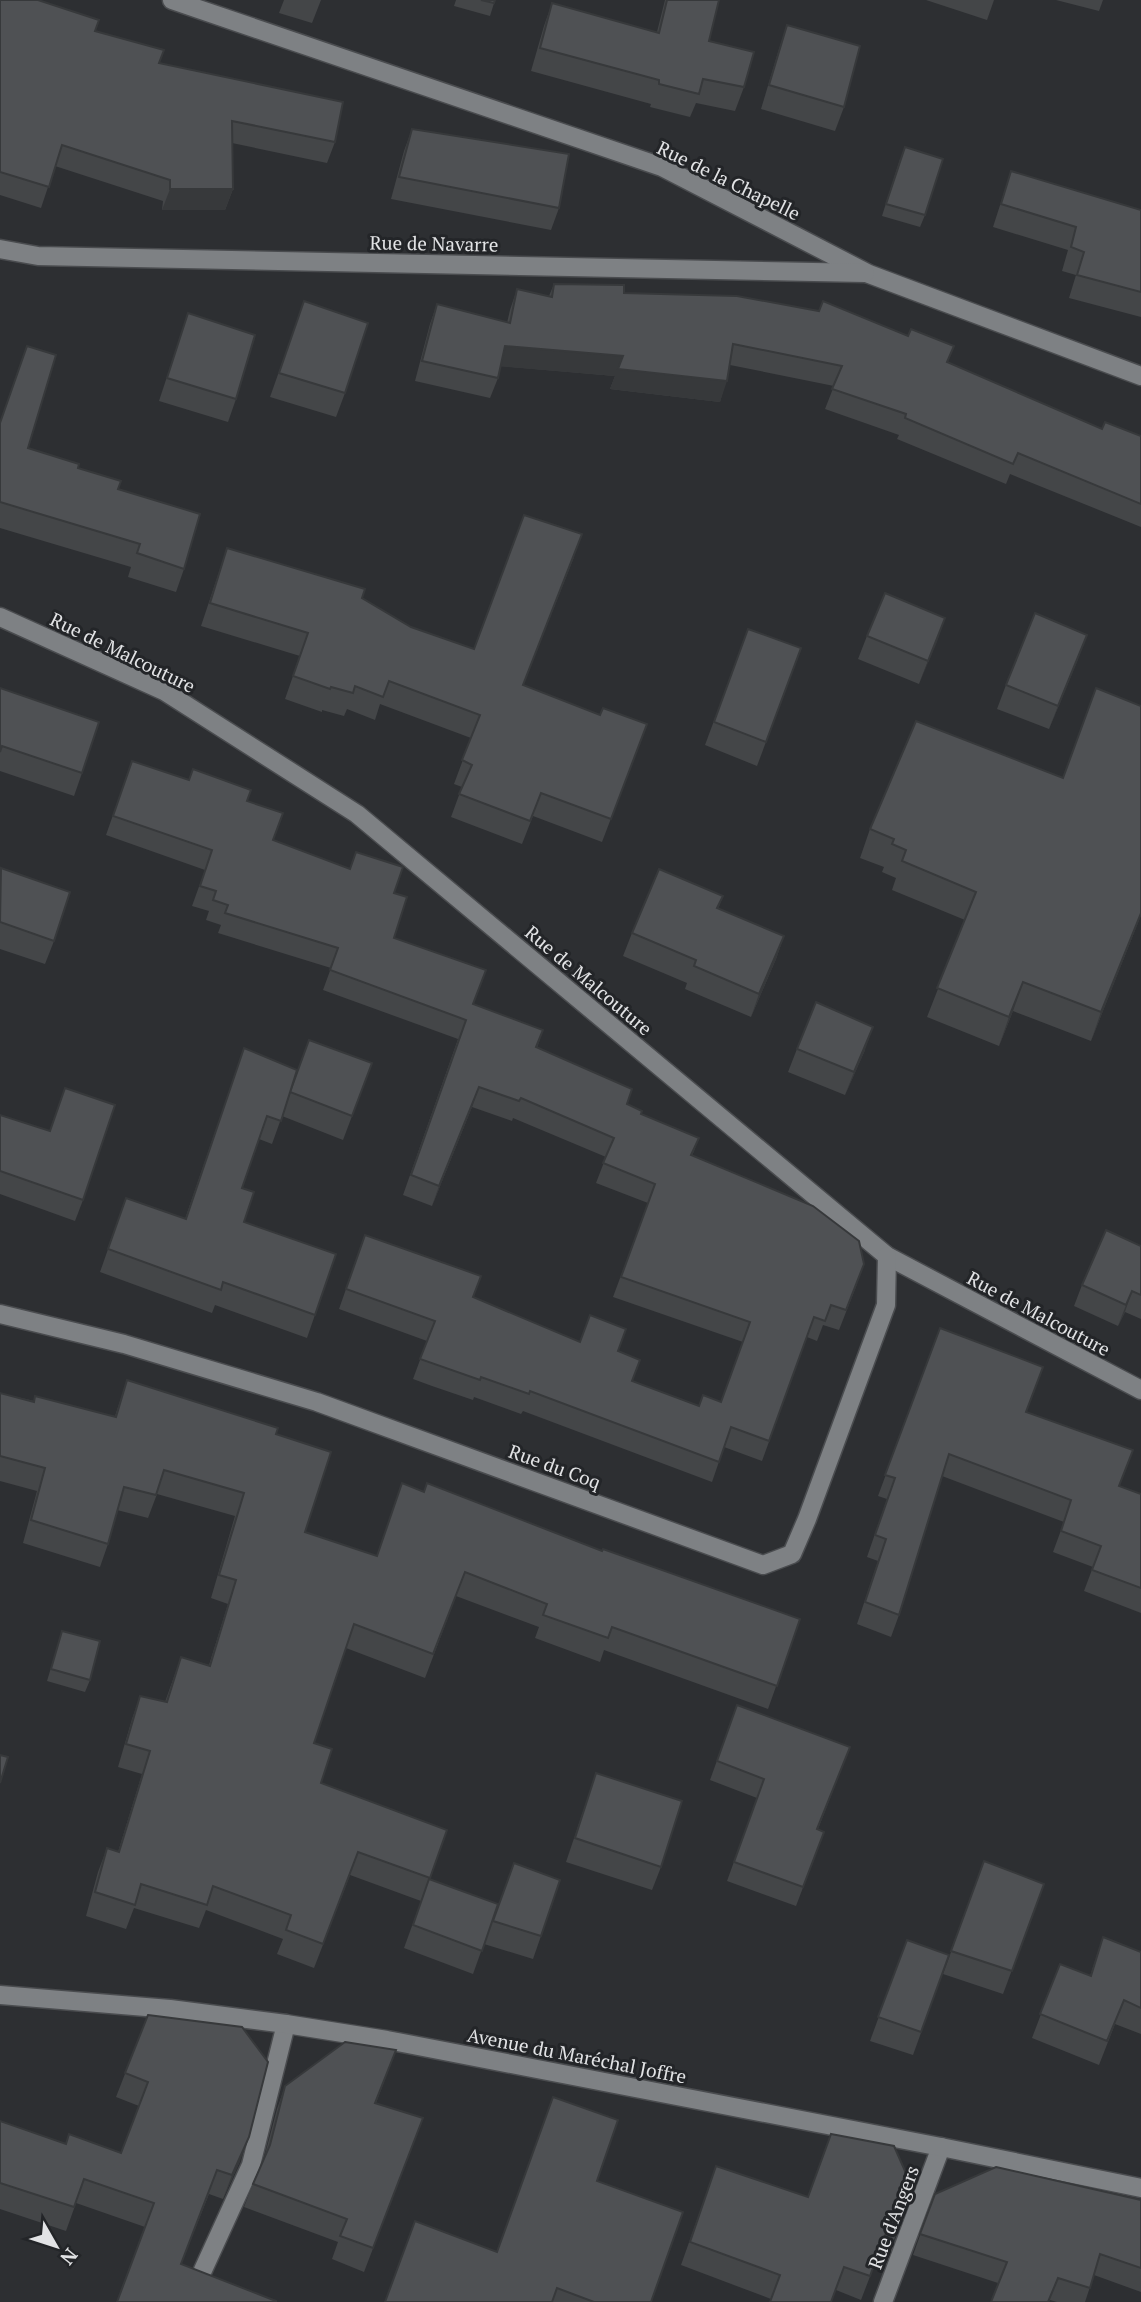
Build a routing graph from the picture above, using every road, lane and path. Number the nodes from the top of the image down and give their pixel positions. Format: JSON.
{"nodes":[{"id":1,"x":172,"y":0,"type":"edge"},
{"id":2,"x":0,"y":248,"type":"edge"},
{"id":3,"x":869,"y":274,"type":"junction"},
{"id":4,"x":1141,"y":376,"type":"edge"},
{"id":5,"x":0,"y":617,"type":"edge"},
{"id":6,"x":887,"y":1256,"type":"junction"},
{"id":7,"x":0,"y":1314,"type":"edge"},
{"id":8,"x":1141,"y":1390,"type":"edge"},
{"id":9,"x":0,"y":1995,"type":"edge"},
{"id":10,"x":286,"y":2024,"type":"junction"},
{"id":11,"x":941,"y":2147,"type":"junction"},
{"id":12,"x":1141,"y":2188,"type":"edge"},
{"id":13,"x":203,"y":2270,"type":"edge"},
{"id":14,"x":883,"y":2302,"type":"edge"}],
"edges":[{"from":1,"to":3,"type":"street","name":"Rue de la Chapelle"},
{"from":2,"to":3,"type":"street","name":"Rue de Navarre"},
{"from":3,"to":4,"type":"street","name":"Rue de la Chapelle"},
{"from":5,"to":6,"type":"street","name":"Rue de Malcouture"},
{"from":6,"to":7,"type":"street","name":"Rue du Coq"},
{"from":6,"to":8,"type":"street","name":"Rue de Malcouture"},
{"from":9,"to":10,"type":"street","name":"Avenue du Maréchal Joffre"},
{"from":10,"to":11,"type":"street","name":"Avenue du Maréchal Joffre"},
{"from":10,"to":13,"type":"street"},
{"from":11,"to":12,"type":"street","name":"Avenue du Maréchal Joffre"},
{"from":11,"to":14,"type":"street","name":"Rue d'Angers"}]}
